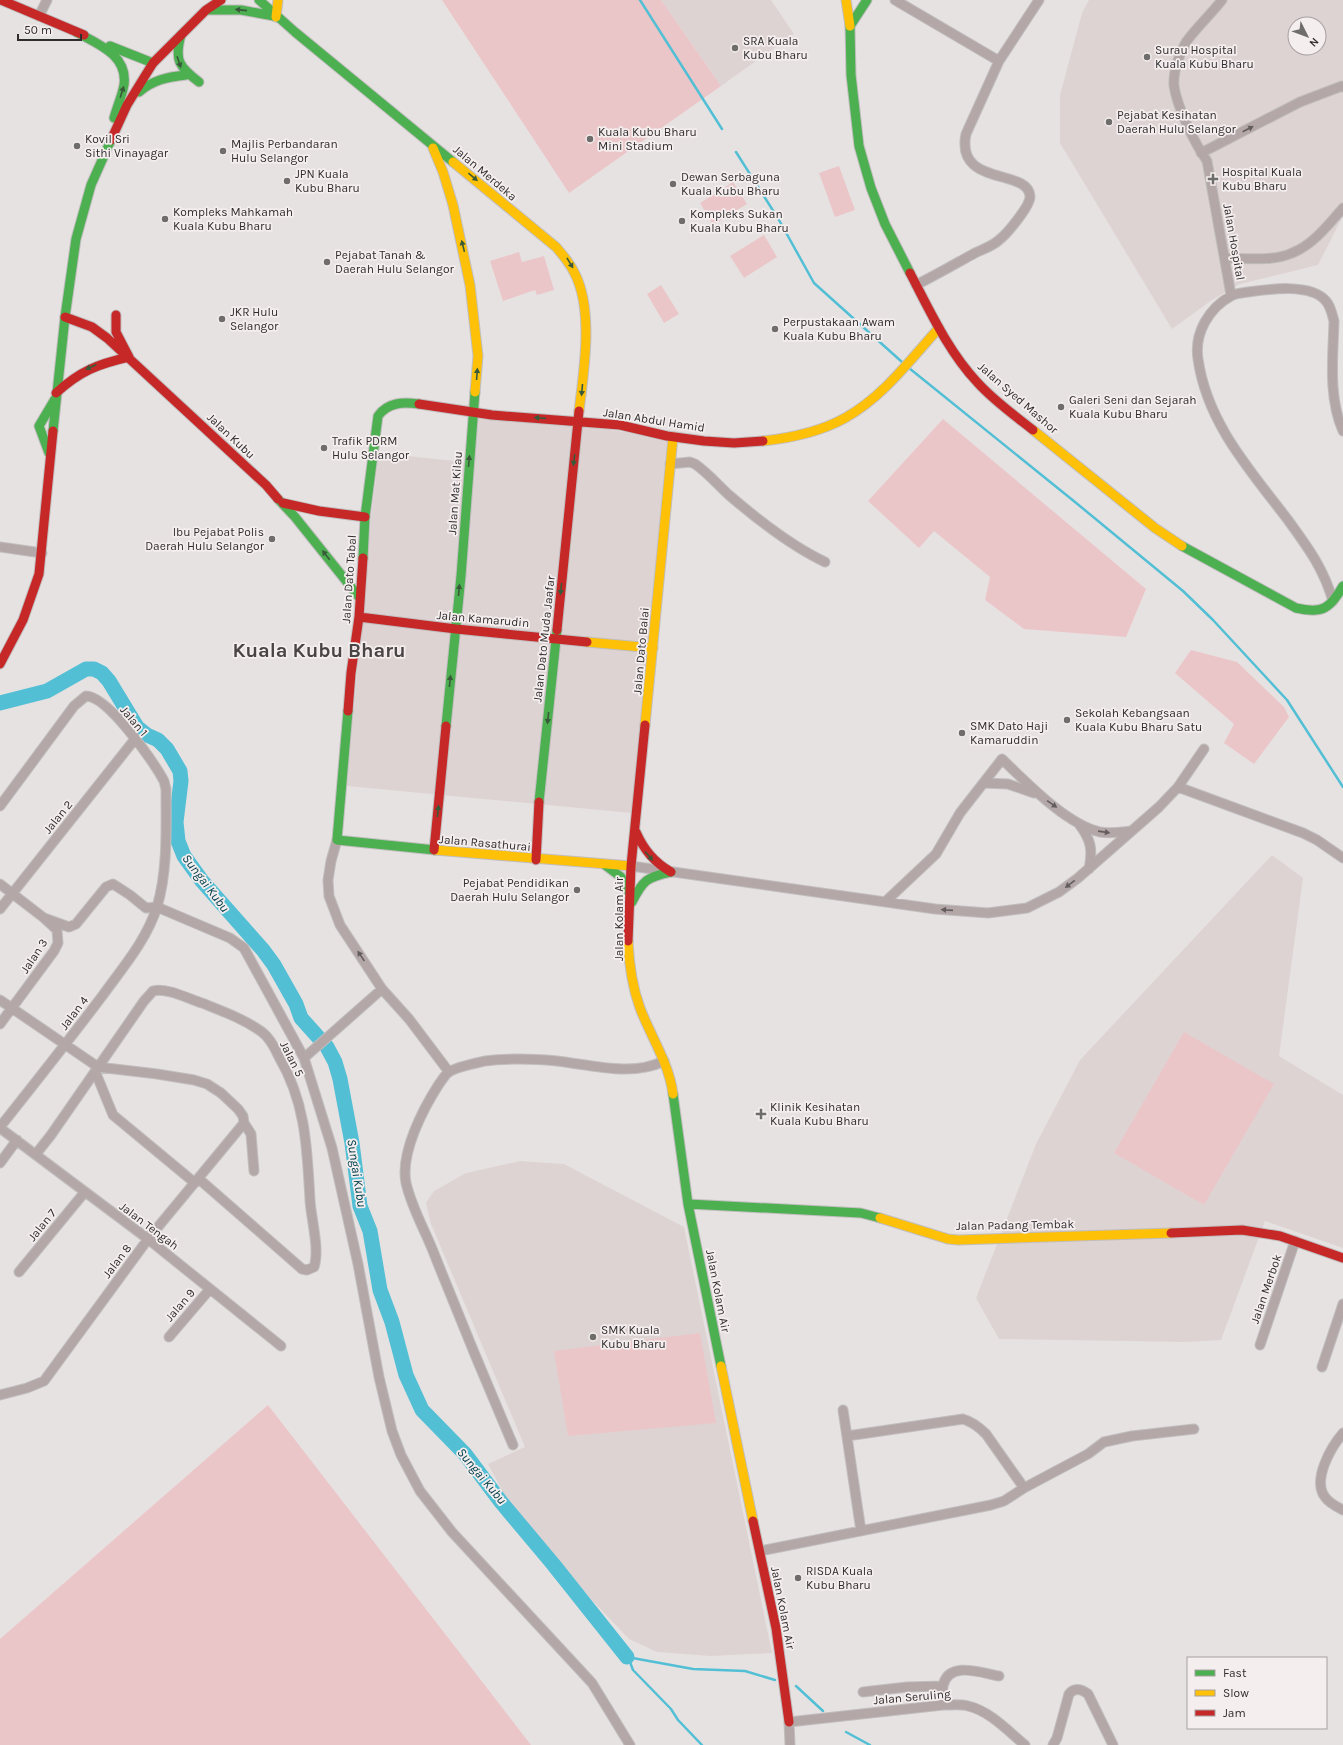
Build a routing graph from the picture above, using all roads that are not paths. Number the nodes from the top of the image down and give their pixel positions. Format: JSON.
{"nodes":[{"id":1,"x":1,"y":0,"type":"edge"},
{"id":2,"x":47,"y":0,"type":"edge"},
{"id":3,"x":221,"y":0,"type":"edge"},
{"id":4,"x":259,"y":0,"type":"edge"},
{"id":5,"x":278,"y":0,"type":"edge"},
{"id":6,"x":846,"y":0,"type":"edge"},
{"id":7,"x":867,"y":0,"type":"edge"},
{"id":8,"x":895,"y":0,"type":"edge"},
{"id":9,"x":1039,"y":0,"type":"edge"},
{"id":10,"x":1222,"y":0,"type":"edge"},
{"id":11,"x":206,"y":10,"type":"junction"},
{"id":12,"x":39,"y":16,"type":"junction"},
{"id":13,"x":276,"y":17,"type":"junction"},
{"id":14,"x":850,"y":26,"type":"junction"},
{"id":15,"x":76,"y":32,"type":"junction"},
{"id":16,"x":182,"y":33,"type":"junction"},
{"id":17,"x":999,"y":62,"type":"junction"},
{"id":18,"x":153,"y":63,"type":"junction"},
{"id":19,"x":186,"y":75,"type":"dead end"},
{"id":20,"x":199,"y":82,"type":"dead end"},
{"id":21,"x":1342,"y":86,"type":"edge"},
{"id":22,"x":127,"y":105,"type":"junction"},
{"id":23,"x":431,"y":144,"type":"junction"},
{"id":24,"x":1201,"y":153,"type":"junction"},
{"id":25,"x":455,"y":163,"type":"junction"},
{"id":26,"x":97,"y":169,"type":"junction"},
{"id":27,"x":445,"y":176,"type":"junction"},
{"id":28,"x":1343,"y":208,"type":"edge"},
{"id":29,"x":1225,"y":258,"type":"junction"},
{"id":30,"x":916,"y":285,"type":"junction"},
{"id":31,"x":1231,"y":295,"type":"junction"},
{"id":32,"x":116,"y":315,"type":"dead end"},
{"id":33,"x":65,"y":317,"type":"junction"},
{"id":34,"x":939,"y":328,"type":"junction"},
{"id":35,"x":129,"y":357,"type":"junction"},
{"id":36,"x":56,"y":396,"type":"junction"},
{"id":37,"x":473,"y":413,"type":"junction"},
{"id":38,"x":378,"y":416,"type":"joint"},
{"id":39,"x":579,"y":421,"type":"junction"},
{"id":40,"x":1343,"y":431,"type":"edge"},
{"id":41,"x":672,"y":437,"type":"junction"},
{"id":42,"x":51,"y":461,"type":"junction"},
{"id":43,"x":670,"y":464,"type":"junction"},
{"id":44,"x":368,"y":494,"type":"junction"},
{"id":45,"x":283,"y":503,"type":"junction"},
{"id":46,"x":340,"y":512,"type":"junction"},
{"id":47,"x":315,"y":517,"type":"junction"},
{"id":48,"x":365,"y":517,"type":"junction"},
{"id":49,"x":310,"y":536,"type":"junction"},
{"id":50,"x":0,"y":547,"type":"edge"},
{"id":51,"x":42,"y":553,"type":"junction"},
{"id":52,"x":825,"y":562,"type":"dead end"},
{"id":53,"x":1343,"y":586,"type":"edge"},
{"id":54,"x":359,"y":597,"type":"junction"},
{"id":55,"x":1333,"y":601,"type":"junction"},
{"id":56,"x":358,"y":617,"type":"junction"},
{"id":57,"x":456,"y":629,"type":"junction"},
{"id":58,"x":556,"y":638,"type":"junction"},
{"id":59,"x":653,"y":648,"type":"junction"},
{"id":60,"x":0,"y":664,"type":"edge"},
{"id":61,"x":135,"y":739,"type":"junction"},
{"id":62,"x":1204,"y":749,"type":"dead end"},
{"id":63,"x":984,"y":783,"type":"junction"},
{"id":64,"x":1178,"y":787,"type":"junction"},
{"id":65,"x":1039,"y":795,"type":"junction"},
{"id":66,"x":0,"y":806,"type":"edge"},
{"id":67,"x":1079,"y":824,"type":"junction"},
{"id":68,"x":635,"y":831,"type":"junction"},
{"id":69,"x":1130,"y":831,"type":"junction"},
{"id":70,"x":337,"y":840,"type":"junction"},
{"id":71,"x":634,"y":840,"type":"junction"},
{"id":72,"x":434,"y":850,"type":"junction"},
{"id":73,"x":1343,"y":858,"type":"edge"},
{"id":74,"x":536,"y":860,"type":"junction"},
{"id":75,"x":608,"y":865,"type":"junction"},
{"id":76,"x":631,"y":866,"type":"junction"},
{"id":77,"x":1089,"y":869,"type":"junction"},
{"id":78,"x":671,"y":872,"type":"junction"},
{"id":79,"x":0,"y":884,"type":"edge"},
{"id":80,"x":12,"y":893,"type":"junction"},
{"id":81,"x":630,"y":894,"type":"junction"},
{"id":82,"x":885,"y":902,"type":"junction"},
{"id":83,"x":157,"y":907,"type":"junction"},
{"id":84,"x":629,"y":907,"type":"junction"},
{"id":85,"x":0,"y":909,"type":"edge"},
{"id":86,"x":44,"y":918,"type":"junction"},
{"id":87,"x":382,"y":989,"type":"junction"},
{"id":88,"x":0,"y":1000,"type":"edge"},
{"id":89,"x":12,"y":1009,"type":"junction"},
{"id":90,"x":0,"y":1024,"type":"edge"},
{"id":91,"x":65,"y":1045,"type":"junction"},
{"id":92,"x":304,"y":1058,"type":"junction"},
{"id":93,"x":664,"y":1061,"type":"junction"},
{"id":94,"x":97,"y":1069,"type":"junction"},
{"id":95,"x":449,"y":1072,"type":"junction"},
{"id":96,"x":244,"y":1124,"type":"junction"},
{"id":97,"x":0,"y":1128,"type":"edge"},
{"id":98,"x":17,"y":1140,"type":"junction"},
{"id":99,"x":36,"y":1154,"type":"junction"},
{"id":100,"x":0,"y":1163,"type":"edge"},
{"id":101,"x":254,"y":1172,"type":"dead end"},
{"id":102,"x":197,"y":1181,"type":"junction"},
{"id":103,"x":84,"y":1193,"type":"junction"},
{"id":104,"x":688,"y":1204,"type":"junction"},
{"id":105,"x":148,"y":1240,"type":"junction"},
{"id":106,"x":1295,"y":1241,"type":"junction"},
{"id":107,"x":1343,"y":1258,"type":"edge"},
{"id":108,"x":19,"y":1272,"type":"dead end"},
{"id":109,"x":210,"y":1289,"type":"junction"},
{"id":110,"x":1343,"y":1304,"type":"edge"},
{"id":111,"x":169,"y":1337,"type":"dead end"},
{"id":112,"x":1260,"y":1345,"type":"dead end"},
{"id":113,"x":281,"y":1346,"type":"dead end"},
{"id":114,"x":1322,"y":1367,"type":"dead end"},
{"id":115,"x":0,"y":1395,"type":"edge"},
{"id":116,"x":843,"y":1410,"type":"dead end"},
{"id":117,"x":1194,"y":1429,"type":"dead end"},
{"id":118,"x":1343,"y":1434,"type":"edge"},
{"id":119,"x":848,"y":1436,"type":"junction"},
{"id":120,"x":513,"y":1445,"type":"dead end"},
{"id":121,"x":1024,"y":1488,"type":"junction"},
{"id":122,"x":1343,"y":1510,"type":"edge"},
{"id":123,"x":862,"y":1531,"type":"junction"},
{"id":124,"x":760,"y":1551,"type":"junction"},
{"id":125,"x":1000,"y":1676,"type":"dead end"},
{"id":126,"x":943,"y":1686,"type":"junction"},
{"id":127,"x":863,"y":1692,"type":"dead end"},
{"id":128,"x":943,"y":1705,"type":"junction"},
{"id":129,"x":789,"y":1722,"type":"junction"},
{"id":130,"x":630,"y":1745,"type":"edge"},
{"id":131,"x":790,"y":1745,"type":"edge"},
{"id":132,"x":1025,"y":1745,"type":"edge"},
{"id":133,"x":1053,"y":1745,"type":"edge"},
{"id":134,"x":1113,"y":1745,"type":"edge"}],
"edges":[{"from":1,"to":12,"type":"street"},
{"from":2,"to":12,"type":"street"},
{"from":3,"to":11,"type":"street"},
{"from":4,"to":13,"type":"street","name":"Jalan Merdeka"},
{"from":5,"to":13,"type":"street"},
{"from":6,"to":14,"type":"street","name":"Jalan Syed Mashor"},
{"from":7,"to":14,"type":"street"},
{"from":8,"to":17,"type":"street"},
{"from":9,"to":17,"type":"street"},
{"from":10,"to":24,"type":"street","name":"Jalan Hospital"},
{"from":13,"to":11,"type":"street","one_way":true},
{"from":11,"to":16,"type":"street"},
{"from":12,"to":15,"type":"street"},
{"from":13,"to":23,"type":"street","name":"Jalan Merdeka"},
{"from":14,"to":30,"type":"street","name":"Jalan Syed Mashor"},
{"from":15,"to":18,"type":"street"},
{"from":26,"to":15,"type":"street","one_way":true},
{"from":16,"to":18,"type":"street"},
{"from":16,"to":20,"type":"street","one_way":true},
{"from":17,"to":30,"type":"street"},
{"from":18,"to":22,"type":"street"},
{"from":19,"to":22,"type":"street"},
{"from":24,"to":21,"type":"street","one_way":true},
{"from":22,"to":26,"type":"street"},
{"from":23,"to":25,"type":"street","name":"Jalan Merdeka"},
{"from":23,"to":27,"type":"street","name":"Jalan Mat Kilau"},
{"from":24,"to":29,"type":"street","name":"Jalan Hospital"},
{"from":25,"to":27,"type":"street"},
{"from":25,"to":39,"type":"street","name":"Jalan Merdeka","one_way":true},
{"from":26,"to":33,"type":"street"},
{"from":37,"to":27,"type":"street","name":"Jalan Mat Kilau","one_way":true},
{"from":28,"to":29,"type":"street"},
{"from":29,"to":31,"type":"street","name":"Jalan Hospital"},
{"from":30,"to":34,"type":"street","name":"Jalan Syed Mashor"},
{"from":31,"to":40,"type":"street"},
{"from":31,"to":55,"type":"street"},
{"from":32,"to":35,"type":"street"},
{"from":33,"to":35,"type":"street","name":"Jalan Kubu"},
{"from":33,"to":36,"type":"street"},
{"from":34,"to":41,"type":"street","name":"Jalan Abdul Hamid"},
{"from":34,"to":55,"type":"street","name":"Jalan Syed Mashor"},
{"from":35,"to":36,"type":"street","one_way":true},
{"from":35,"to":45,"type":"street","name":"Jalan Kubu"},
{"from":36,"to":42,"type":"street"},
{"from":36,"to":42,"type":"street"},
{"from":37,"to":38,"type":"street","name":"Jalan Abdul Hamid"},
{"from":39,"to":37,"type":"street","name":"Jalan Abdul Hamid","one_way":true},
{"from":57,"to":37,"type":"street","name":"Jalan Mat Kilau","one_way":true},
{"from":38,"to":44,"type":"street","name":"Jalan Dato Tabal"},
{"from":39,"to":41,"type":"street","name":"Jalan Abdul Hamid"},
{"from":39,"to":58,"type":"street","name":"Jalan Dato Muda Jaafar","one_way":true},
{"from":41,"to":43,"type":"street","name":"Jalan Dato Balai"},
{"from":42,"to":51,"type":"street"},
{"from":43,"to":52,"type":"street"},
{"from":43,"to":59,"type":"street","name":"Jalan Dato Balai"},
{"from":44,"to":46,"type":"street"},
{"from":44,"to":48,"type":"street","name":"Jalan Dato Tabal"},
{"from":45,"to":47,"type":"street"},
{"from":45,"to":49,"type":"street","name":"Jalan Kubu"},
{"from":46,"to":47,"type":"street"},
{"from":46,"to":48,"type":"street"},
{"from":47,"to":49,"type":"street"},
{"from":48,"to":54,"type":"street","name":"Jalan Dato Tabal"},
{"from":54,"to":49,"type":"street","name":"Jalan Kubu","one_way":true},
{"from":50,"to":51,"type":"street"},
{"from":51,"to":60,"type":"street"},
{"from":53,"to":55,"type":"street","name":"Jalan Syed Mashor"},
{"from":54,"to":56,"type":"street","name":"Jalan Dato Tabal"},
{"from":56,"to":57,"type":"street","name":"Jalan Kamarudin"},
{"from":56,"to":70,"type":"street","name":"Jalan Dato Tabal"},
{"from":57,"to":58,"type":"street","name":"Jalan Kamarudin"},
{"from":72,"to":57,"type":"street","name":"Jalan Mat Kilau","one_way":true},
{"from":58,"to":59,"type":"street","name":"Jalan Kamarudin"},
{"from":58,"to":74,"type":"street","name":"Jalan Dato Muda Jaafar","one_way":true},
{"from":59,"to":68,"type":"street","name":"Jalan Dato Balai"},
{"from":61,"to":66,"type":"street","name":"Jalan 1"},
{"from":61,"to":80,"type":"street","name":"Jalan 2"},
{"from":61,"to":83,"type":"street","name":"Jalan 1"},
{"from":62,"to":64,"type":"street"},
{"from":63,"to":65,"type":"street"},
{"from":63,"to":65,"type":"street"},
{"from":63,"to":82,"type":"street"},
{"from":64,"to":69,"type":"street"},
{"from":64,"to":73,"type":"street"},
{"from":65,"to":67,"type":"street","one_way":true},
{"from":67,"to":69,"type":"street","one_way":true},
{"from":67,"to":77,"type":"street"},
{"from":68,"to":71,"type":"street","name":"Jalan Dato Balai"},
{"from":68,"to":78,"type":"street","one_way":true},
{"from":69,"to":77,"type":"street"},
{"from":70,"to":72,"type":"street","name":"Jalan Rasathurai"},
{"from":87,"to":70,"type":"street","one_way":true},
{"from":71,"to":75,"type":"street"},
{"from":71,"to":76,"type":"street","name":"Jalan Dato Balai"},
{"from":72,"to":74,"type":"street","name":"Jalan Rasathurai"},
{"from":74,"to":75,"type":"street","name":"Jalan Rasathurai"},
{"from":75,"to":76,"type":"street","name":"Jalan Rasathurai"},
{"from":75,"to":81,"type":"street"},
{"from":76,"to":78,"type":"street"},
{"from":76,"to":81,"type":"street","name":"Jalan Kolam Air"},
{"from":77,"to":82,"type":"street","one_way":true},
{"from":78,"to":82,"type":"street"},
{"from":78,"to":84,"type":"street"},
{"from":79,"to":80,"type":"street"},
{"from":80,"to":85,"type":"street","name":"Jalan 2"},
{"from":80,"to":86,"type":"street"},
{"from":81,"to":84,"type":"street","name":"Jalan Kolam Air"},
{"from":83,"to":86,"type":"street"},
{"from":83,"to":91,"type":"street","name":"Jalan 4"},
{"from":83,"to":92,"type":"street"},
{"from":84,"to":93,"type":"street","name":"Jalan Kolam Air"},
{"from":86,"to":89,"type":"street","name":"Jalan 3"},
{"from":87,"to":92,"type":"street"},
{"from":87,"to":95,"type":"street"},
{"from":88,"to":89,"type":"street"},
{"from":89,"to":90,"type":"street","name":"Jalan 3"},
{"from":89,"to":91,"type":"street"},
{"from":91,"to":94,"type":"street"},
{"from":91,"to":97,"type":"street","name":"Jalan 4"},
{"from":92,"to":130,"type":"street"},
{"from":93,"to":95,"type":"street"},
{"from":93,"to":104,"type":"street","name":"Jalan Kolam Air"},
{"from":94,"to":96,"type":"street"},
{"from":94,"to":99,"type":"street","name":"Jalan 5"},
{"from":94,"to":102,"type":"street"},
{"from":94,"to":102,"type":"street","name":"Jalan 5"},
{"from":95,"to":120,"type":"street"},
{"from":96,"to":101,"type":"street"},
{"from":96,"to":102,"type":"street","name":"Jalan 8"},
{"from":97,"to":98,"type":"street","name":"Jalan Tengah"},
{"from":98,"to":99,"type":"street","name":"Jalan Tengah"},
{"from":98,"to":100,"type":"street"},
{"from":99,"to":103,"type":"street","name":"Jalan Tengah"},
{"from":102,"to":105,"type":"street","name":"Jalan 8"},
{"from":103,"to":105,"type":"street","name":"Jalan Tengah"},
{"from":103,"to":108,"type":"street","name":"Jalan 7"},
{"from":104,"to":106,"type":"street","name":"Jalan Padang Tembak"},
{"from":104,"to":124,"type":"street","name":"Jalan Kolam Air"},
{"from":105,"to":109,"type":"street","name":"Jalan Tengah"},
{"from":105,"to":115,"type":"street","name":"Jalan 8"},
{"from":106,"to":107,"type":"street","name":"Jalan Padang Tembak"},
{"from":106,"to":112,"type":"street","name":"Jalan Merbok"},
{"from":109,"to":111,"type":"street","name":"Jalan 9"},
{"from":109,"to":113,"type":"street","name":"Jalan Tengah"},
{"from":110,"to":114,"type":"street"},
{"from":116,"to":119,"type":"street"},
{"from":117,"to":121,"type":"street"},
{"from":118,"to":122,"type":"street"},
{"from":119,"to":121,"type":"street"},
{"from":119,"to":123,"type":"street"},
{"from":121,"to":123,"type":"street"},
{"from":123,"to":124,"type":"street"},
{"from":124,"to":129,"type":"street","name":"Jalan Kolam Air"},
{"from":125,"to":126,"type":"street"},
{"from":126,"to":127,"type":"street"},
{"from":126,"to":128,"type":"street"},
{"from":128,"to":129,"type":"street","name":"Jalan Seruling"},
{"from":128,"to":132,"type":"street","name":"Jalan Seruling"},
{"from":129,"to":131,"type":"street"},
{"from":133,"to":134,"type":"street"}]}
